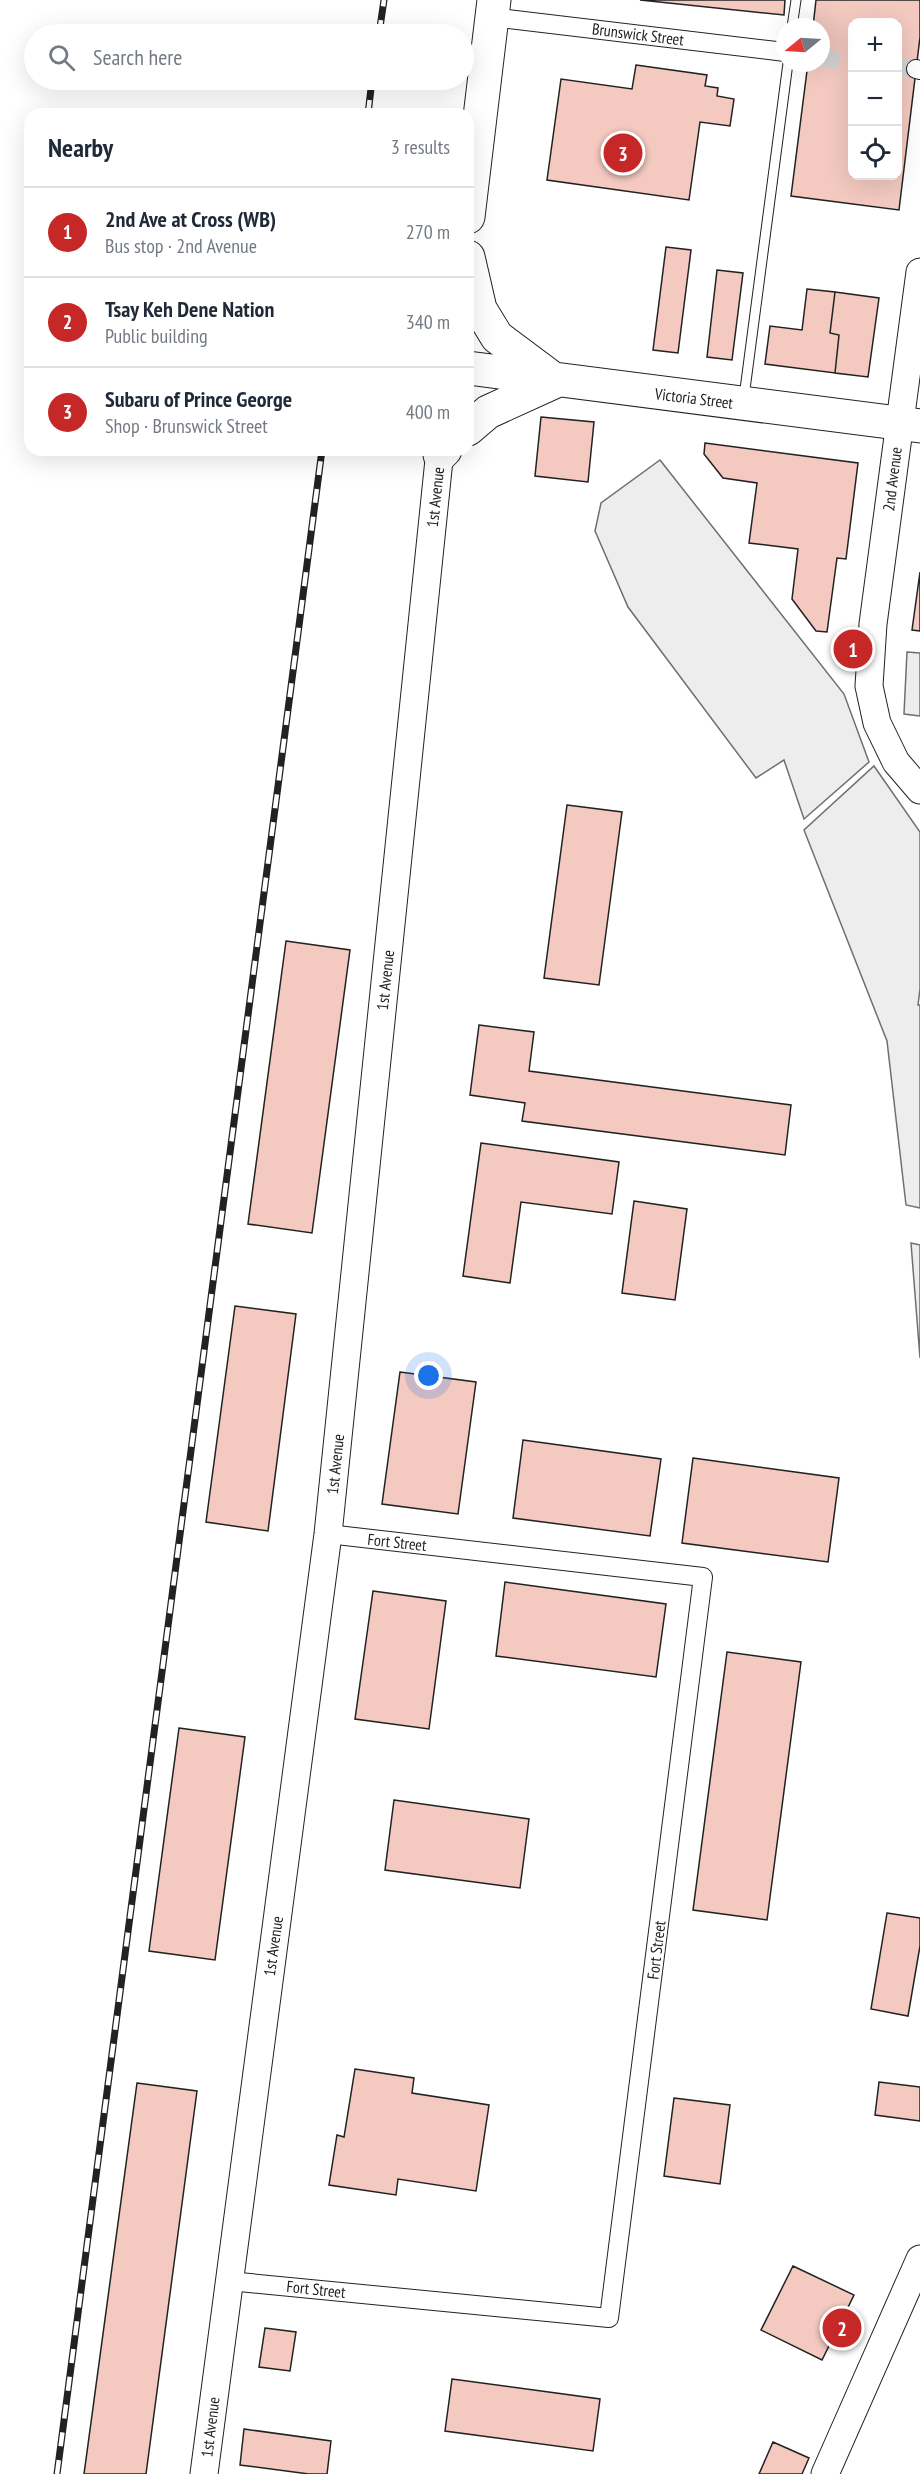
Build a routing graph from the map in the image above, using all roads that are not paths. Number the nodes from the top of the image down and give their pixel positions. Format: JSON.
{"nodes":[{"id":1,"x":796,"y":0,"type":"edge"},
{"id":2,"x":493,"y":8,"type":"edge"},
{"id":3,"x":793,"y":18,"type":"edge"},
{"id":4,"x":776,"y":51,"type":"edge"},
{"id":5,"x":787,"y":72,"type":"edge"},
{"id":6,"x":474,"y":167,"type":"edge"},
{"id":7,"x":920,"y":272,"type":"edge"},
{"id":8,"x":474,"y":284,"type":"edge"},
{"id":9,"x":474,"y":369,"type":"edge"},
{"id":10,"x":556,"y":381,"type":"junction"},
{"id":11,"x":743,"y":404,"type":"junction"},
{"id":12,"x":474,"y":424,"type":"edge"},
{"id":13,"x":910,"y":425,"type":"edge"},
{"id":14,"x":442,"y":456,"type":"edge"},
{"id":15,"x":920,"y":790,"type":"edge"},
{"id":16,"x":328,"y":1534,"type":"junction"},
{"id":17,"x":920,"y":2259,"type":"edge"},
{"id":18,"x":229,"y":2281,"type":"junction"},
{"id":19,"x":204,"y":2474,"type":"edge"},
{"id":20,"x":825,"y":2474,"type":"edge"}],
"edges":[{"from":1,"to":3,"type":"lane"},
{"from":2,"to":4,"type":"street","name":"Brunswick Street"},
{"from":2,"to":6,"type":"highway"},
{"from":5,"to":11,"type":"lane"},
{"from":7,"to":13,"type":"main road","name":"2nd Avenue"},
{"from":8,"to":10,"type":"highway"},
{"from":9,"to":10,"type":"highway","name":"Victoria Street"},
{"from":10,"to":11,"type":"highway","name":"Victoria Street"},
{"from":10,"to":12,"type":"highway"},
{"from":11,"to":13,"type":"highway","name":"Victoria Street"},
{"from":13,"to":15,"type":"main road","name":"2nd Avenue"},
{"from":14,"to":16,"type":"main road","name":"1st Avenue"},
{"from":16,"to":18,"type":"main road","name":"1st Avenue"},
{"from":16,"to":18,"type":"street","name":"Fort Street"},
{"from":17,"to":20,"type":"main road"},
{"from":18,"to":19,"type":"main road","name":"1st Avenue"}]}
